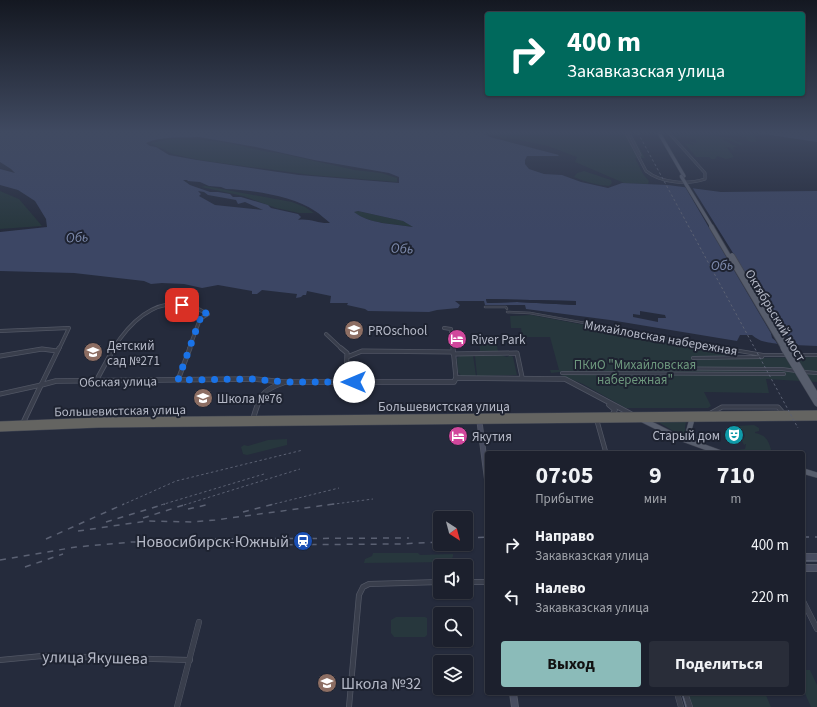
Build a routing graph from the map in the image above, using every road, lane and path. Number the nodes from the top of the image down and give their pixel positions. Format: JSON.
{"nodes":[{"id":1,"x":644,"y":166,"type":"edge"},
{"id":2,"x":677,"y":166,"type":"edge"},
{"id":3,"x":699,"y":166,"type":"edge"},
{"id":4,"x":683,"y":176,"type":"junction"},
{"id":5,"x":485,"y":308,"type":"dead end"},
{"id":6,"x":444,"y":328,"type":"dead end"},
{"id":7,"x":0,"y":331,"type":"edge"},
{"id":8,"x":326,"y":334,"type":"dead end"},
{"id":9,"x":57,"y":351,"type":"junction"},
{"id":10,"x":453,"y":353,"type":"junction"},
{"id":11,"x":763,"y":355,"type":"dead end"},
{"id":12,"x":817,"y":355,"type":"edge"},
{"id":13,"x":0,"y":356,"type":"edge"},
{"id":14,"x":347,"y":357,"type":"junction"},
{"id":15,"x":693,"y":358,"type":"dead end"},
{"id":16,"x":616,"y":368,"type":"dead end"},
{"id":17,"x":562,"y":374,"type":"dead end"},
{"id":18,"x":784,"y":374,"type":"dead end"},
{"id":19,"x":817,"y":374,"type":"edge"},
{"id":20,"x":522,"y":378,"type":"junction"},
{"id":21,"x":178,"y":380,"type":"junction"},
{"id":22,"x":455,"y":380,"type":"junction"},
{"id":23,"x":96,"y":381,"type":"junction"},
{"id":24,"x":284,"y":382,"type":"junction"},
{"id":25,"x":346,"y":382,"type":"junction"},
{"id":26,"x":41,"y":385,"type":"junction"},
{"id":27,"x":584,"y":387,"type":"junction"},
{"id":28,"x":0,"y":394,"type":"edge"},
{"id":29,"x":817,"y":396,"type":"edge"},
{"id":30,"x":817,"y":404,"type":"edge"},
{"id":31,"x":817,"y":413,"type":"edge"},
{"id":32,"x":609,"y":416,"type":"junction"},
{"id":33,"x":634,"y":416,"type":"junction"},
{"id":34,"x":817,"y":418,"type":"edge"},
{"id":35,"x":253,"y":419,"type":"junction"},
{"id":36,"x":692,"y":419,"type":"junction"},
{"id":37,"x":479,"y":420,"type":"junction"},
{"id":38,"x":643,"y":420,"type":"junction"},
{"id":39,"x":597,"y":421,"type":"junction"},
{"id":40,"x":23,"y":423,"type":"junction"},
{"id":41,"x":0,"y":424,"type":"edge"},
{"id":42,"x":0,"y":430,"type":"edge"},
{"id":43,"x":691,"y":436,"type":"junction"},
{"id":44,"x":684,"y":440,"type":"junction"},
{"id":45,"x":703,"y":447,"type":"junction"},
{"id":46,"x":605,"y":451,"type":"edge"},
{"id":47,"x":715,"y":451,"type":"edge"},
{"id":48,"x":485,"y":465,"type":"edge"},
{"id":49,"x":805,"y":471,"type":"edge"},
{"id":50,"x":817,"y":471,"type":"edge"},
{"id":51,"x":805,"y":472,"type":"edge"},
{"id":52,"x":817,"y":475,"type":"edge"},
{"id":53,"x":805,"y":557,"type":"edge"},
{"id":54,"x":817,"y":557,"type":"edge"},
{"id":55,"x":805,"y":568,"type":"edge"},
{"id":56,"x":817,"y":568,"type":"edge"},
{"id":57,"x":433,"y":582,"type":"edge"},
{"id":58,"x":473,"y":582,"type":"edge"},
{"id":59,"x":485,"y":582,"type":"edge"},
{"id":60,"x":805,"y":605,"type":"edge"},
{"id":61,"x":199,"y":622,"type":"dead end"},
{"id":62,"x":817,"y":629,"type":"edge"},
{"id":63,"x":0,"y":660,"type":"edge"},
{"id":64,"x":190,"y":660,"type":"junction"},
{"id":65,"x":513,"y":695,"type":"edge"},
{"id":66,"x":678,"y":695,"type":"edge"},
{"id":67,"x":686,"y":695,"type":"edge"},
{"id":68,"x":177,"y":707,"type":"edge"},
{"id":69,"x":349,"y":707,"type":"edge"},
{"id":70,"x":515,"y":707,"type":"edge"},
{"id":71,"x":681,"y":707,"type":"edge"},
{"id":72,"x":690,"y":707,"type":"edge"}],
"edges":[{"from":1,"to":3,"type":"street"},
{"from":2,"to":4,"type":"main road","name":"Октябрьский мост"},
{"from":4,"to":29,"type":"main road","name":"Октябрьский мост","bridge":true},
{"from":4,"to":30,"type":"main road","name":"Октябрьский мост","bridge":true},
{"from":5,"to":12,"type":"street","name":"Михайловская набережная"},
{"from":6,"to":10,"type":"street"},
{"from":7,"to":9,"type":"street"},
{"from":8,"to":14,"type":"street"},
{"from":9,"to":13,"type":"street"},
{"from":9,"to":26,"type":"street"},
{"from":10,"to":14,"type":"street"},
{"from":10,"to":20,"type":"street"},
{"from":10,"to":22,"type":"street"},
{"from":11,"to":15,"type":"street","name":"Михайловская набережная"},
{"from":14,"to":25,"type":"street"},
{"from":16,"to":19,"type":"street"},
{"from":17,"to":18,"type":"street"},
{"from":20,"to":22,"type":"street","name":"Обская улица"},
{"from":20,"to":27,"type":"street","name":"Обская улица"},
{"from":21,"to":23,"type":"street","name":"Обская улица"},
{"from":21,"to":23,"type":"street"},
{"from":21,"to":24,"type":"street","name":"Обская улица"},
{"from":22,"to":25,"type":"street","name":"Обская улица"},
{"from":23,"to":26,"type":"street","name":"Обская улица"},
{"from":24,"to":25,"type":"street","name":"Обская улица"},
{"from":24,"to":35,"type":"street"},
{"from":26,"to":28,"type":"street","name":"Обская улица"},
{"from":26,"to":40,"type":"street"},
{"from":27,"to":32,"type":"street"},
{"from":27,"to":33,"type":"street"},
{"from":31,"to":33,"type":"highway","name":"Большевистская улица"},
{"from":32,"to":33,"type":"highway","name":"Большевистская улица"},
{"from":32,"to":37,"type":"highway","name":"Большевистская улица"},
{"from":33,"to":38,"type":"main road"},
{"from":34,"to":36,"type":"highway","name":"Большевистская улица"},
{"from":35,"to":37,"type":"highway","name":"Большевистская улица"},
{"from":35,"to":40,"type":"highway","name":"Большевистская улица"},
{"from":36,"to":38,"type":"highway","name":"Большевистская улица"},
{"from":36,"to":43,"type":"main road"},
{"from":37,"to":39,"type":"highway","name":"Большевистская улица"},
{"from":37,"to":42,"type":"highway","name":"Большевистская улица"},
{"from":37,"to":48,"type":"main road"},
{"from":38,"to":39,"type":"highway","name":"Большевистская улица"},
{"from":38,"to":44,"type":"main road"},
{"from":39,"to":46,"type":"street"},
{"from":40,"to":41,"type":"highway","name":"Большевистская улица"},
{"from":43,"to":44,"type":"main road"},
{"from":43,"to":45,"type":"main road"},
{"from":44,"to":45,"type":"main road"},
{"from":45,"to":47,"type":"main road"},
{"from":49,"to":50,"type":"main road"},
{"from":51,"to":52,"type":"main road"},
{"from":53,"to":54,"type":"main road"},
{"from":55,"to":56,"type":"main road"},
{"from":57,"to":69,"type":"street"},
{"from":58,"to":59,"type":"street"},
{"from":60,"to":62,"type":"street"},
{"from":61,"to":64,"type":"street"},
{"from":63,"to":64,"type":"street","name":"улица Якушева"},
{"from":64,"to":68,"type":"street"},
{"from":65,"to":70,"type":"main road"},
{"from":66,"to":71,"type":"street"},
{"from":67,"to":72,"type":"street"}]}
